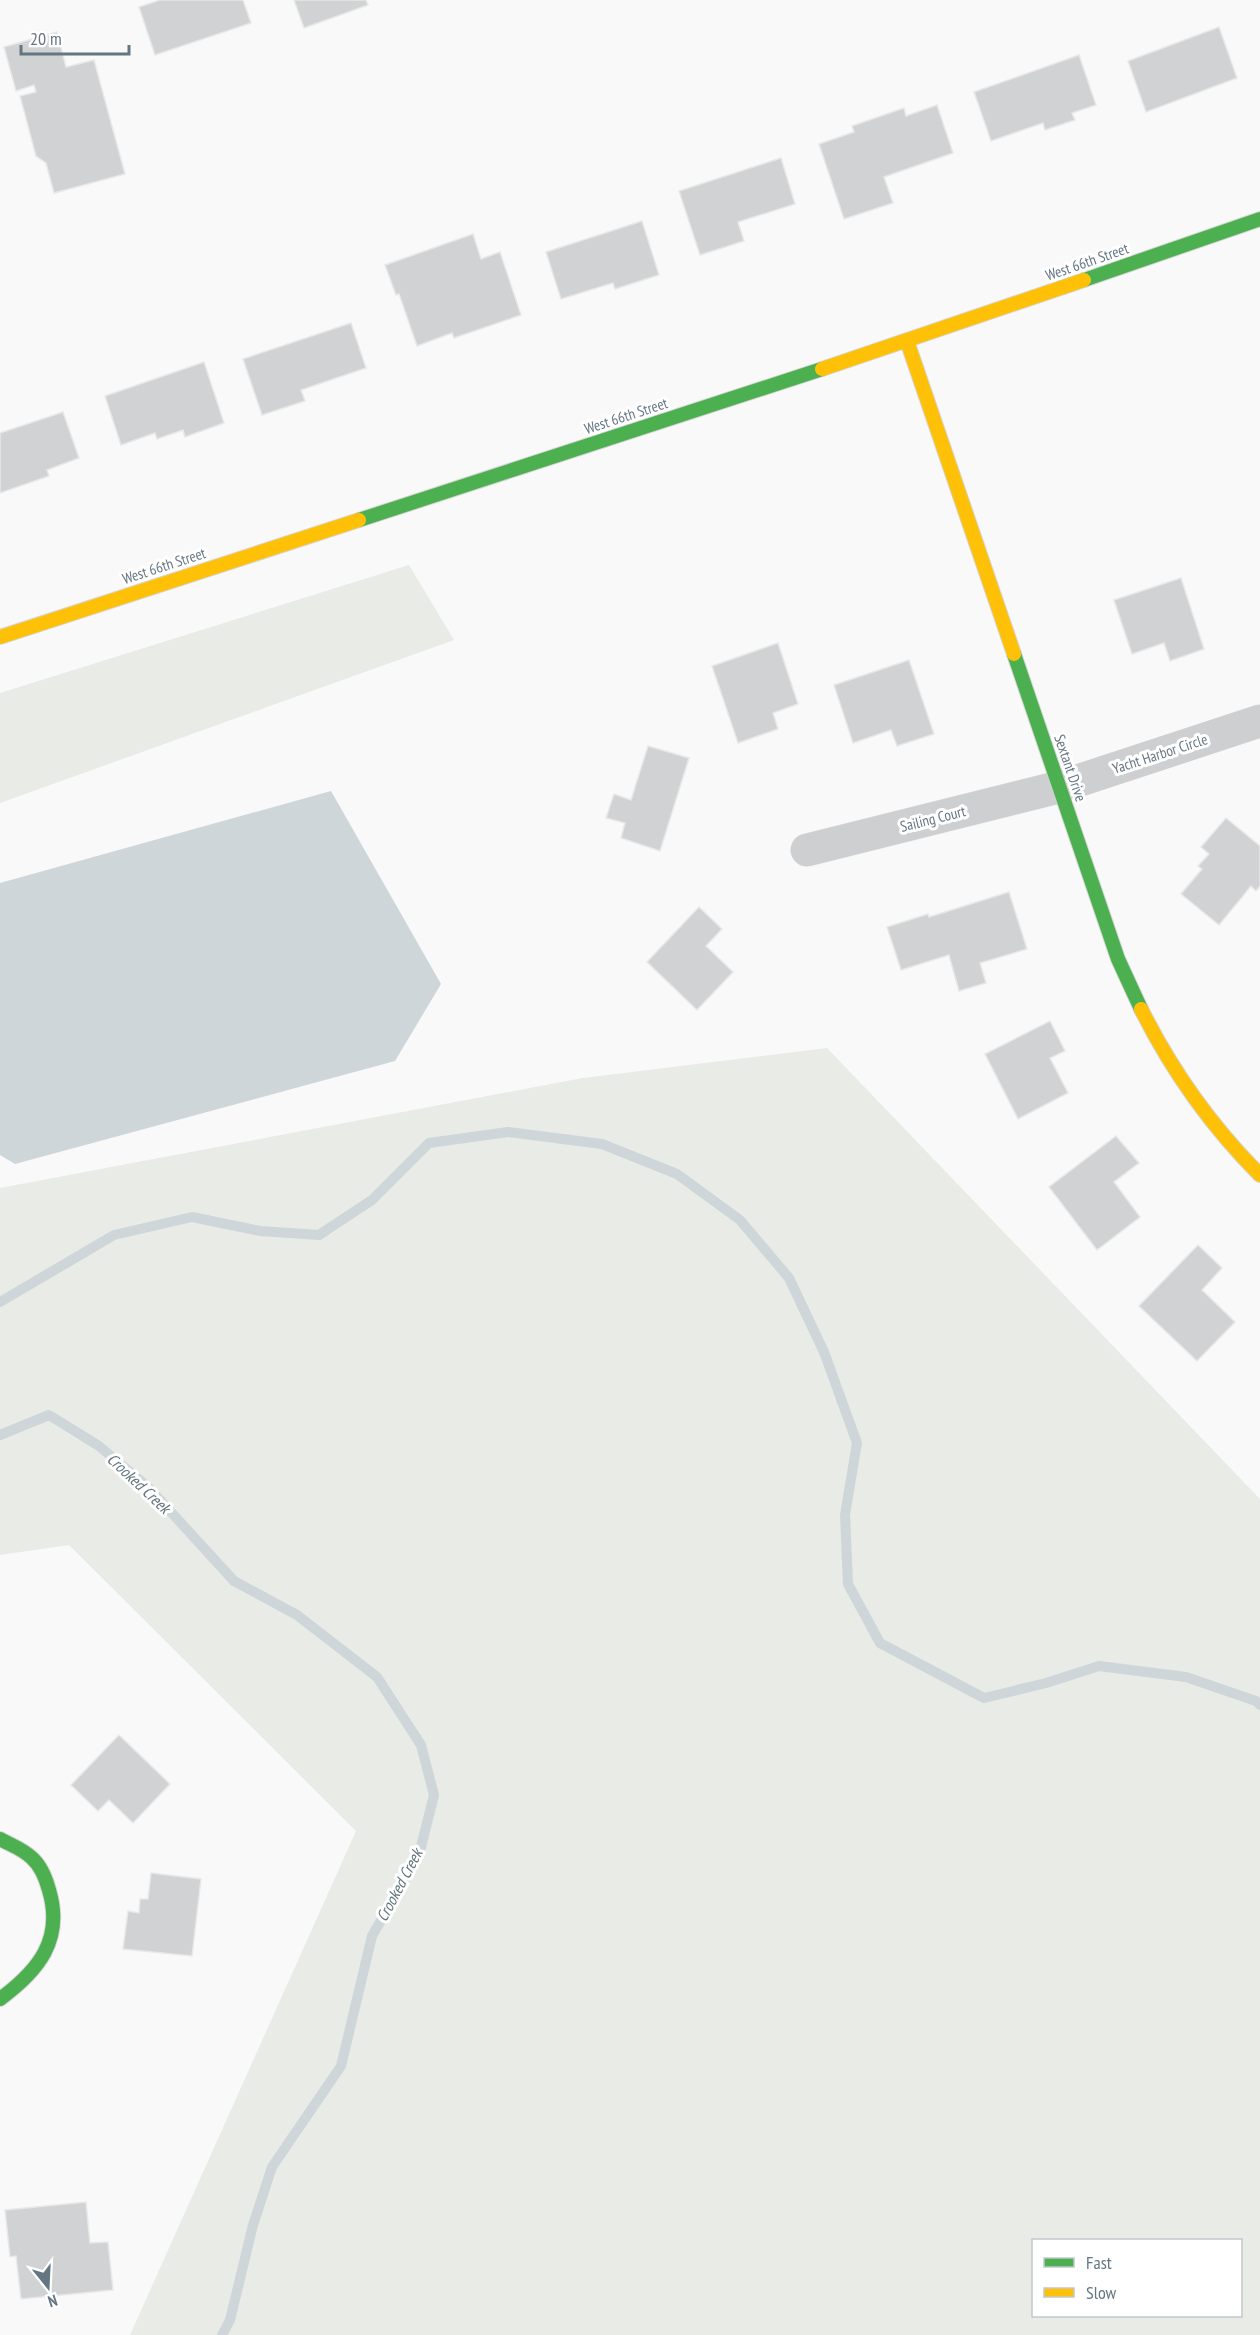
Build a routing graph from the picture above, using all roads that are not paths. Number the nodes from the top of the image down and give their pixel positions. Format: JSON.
{"nodes":[{"id":1,"x":1260,"y":219,"type":"edge"},
{"id":2,"x":907,"y":341,"type":"junction"},
{"id":3,"x":0,"y":637,"type":"edge"},
{"id":4,"x":1260,"y":721,"type":"edge"},
{"id":5,"x":1059,"y":787,"type":"junction"},
{"id":6,"x":807,"y":850,"type":"dead end"},
{"id":7,"x":1260,"y":1175,"type":"edge"},
{"id":8,"x":0,"y":1839,"type":"edge"},
{"id":9,"x":0,"y":1999,"type":"edge"}],
"edges":[{"from":1,"to":2,"type":"street","name":"West 66th Street"},
{"from":2,"to":3,"type":"street","name":"West 66th Street"},
{"from":2,"to":5,"type":"street","name":"Sextant Drive"},
{"from":4,"to":5,"type":"street","name":"Yacht Harbor Circle"},
{"from":5,"to":6,"type":"street","name":"Sailing Court"},
{"from":5,"to":7,"type":"street","name":"Sextant Drive"},
{"from":8,"to":9,"type":"street"}]}
